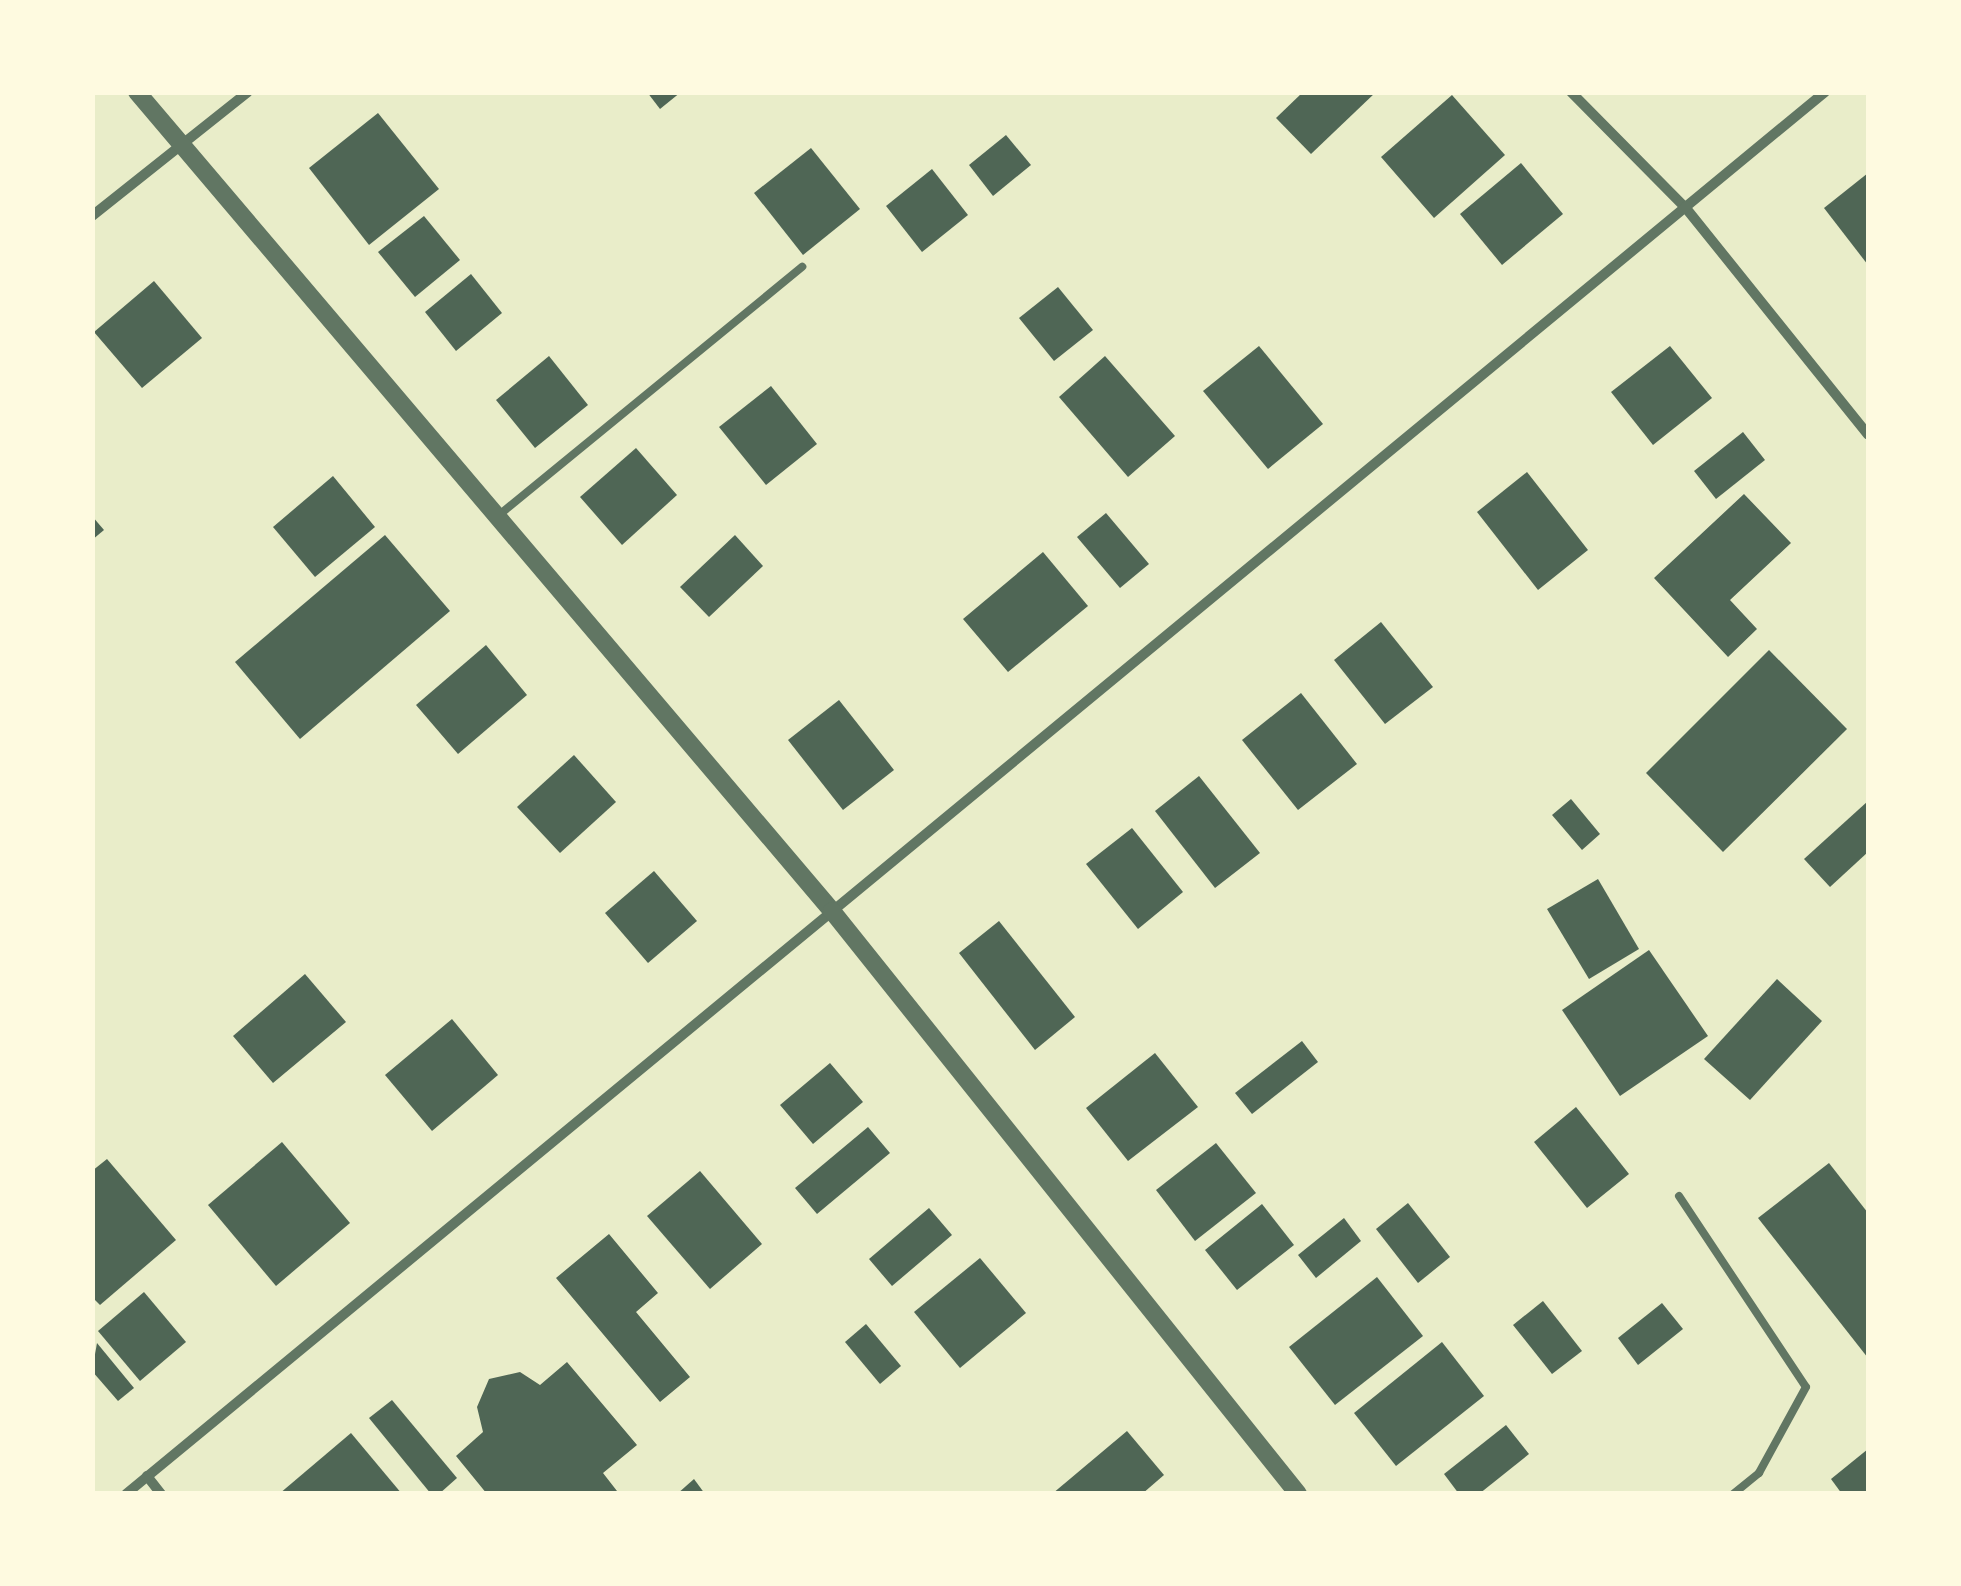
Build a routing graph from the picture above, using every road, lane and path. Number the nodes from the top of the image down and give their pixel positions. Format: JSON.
{"nodes":[{"id":1,"x":137,"y":92,"type":"edge"},
{"id":2,"x":248,"y":92,"type":"edge"},
{"id":3,"x":1571,"y":92,"type":"edge"},
{"id":4,"x":1824,"y":92,"type":"edge"},
{"id":5,"x":182,"y":146,"type":"junction"},
{"id":6,"x":1684,"y":206,"type":"junction"},
{"id":7,"x":92,"y":216,"type":"edge"},
{"id":8,"x":802,"y":268,"type":"dead end"},
{"id":9,"x":1868,"y":435,"type":"edge"},
{"id":10,"x":497,"y":516,"type":"junction"},
{"id":11,"x":832,"y":911,"type":"junction"},
{"id":12,"x":1679,"y":1196,"type":"dead end"},
{"id":13,"x":147,"y":1476,"type":"junction"},
{"id":14,"x":126,"y":1494,"type":"edge"},
{"id":15,"x":161,"y":1494,"type":"edge"},
{"id":16,"x":1298,"y":1494,"type":"edge"},
{"id":17,"x":1733,"y":1494,"type":"edge"}],
"edges":[{"from":1,"to":5,"type":"street"},
{"from":2,"to":5,"type":"street"},
{"from":3,"to":6,"type":"street"},
{"from":4,"to":6,"type":"street"},
{"from":5,"to":7,"type":"street"},
{"from":5,"to":10,"type":"street"},
{"from":6,"to":9,"type":"street"},
{"from":6,"to":11,"type":"street"},
{"from":8,"to":10,"type":"lane"},
{"from":10,"to":11,"type":"street"},
{"from":11,"to":13,"type":"street"},
{"from":11,"to":16,"type":"street"},
{"from":12,"to":17,"type":"lane"},
{"from":13,"to":14,"type":"street"},
{"from":13,"to":15,"type":"street"}]}
